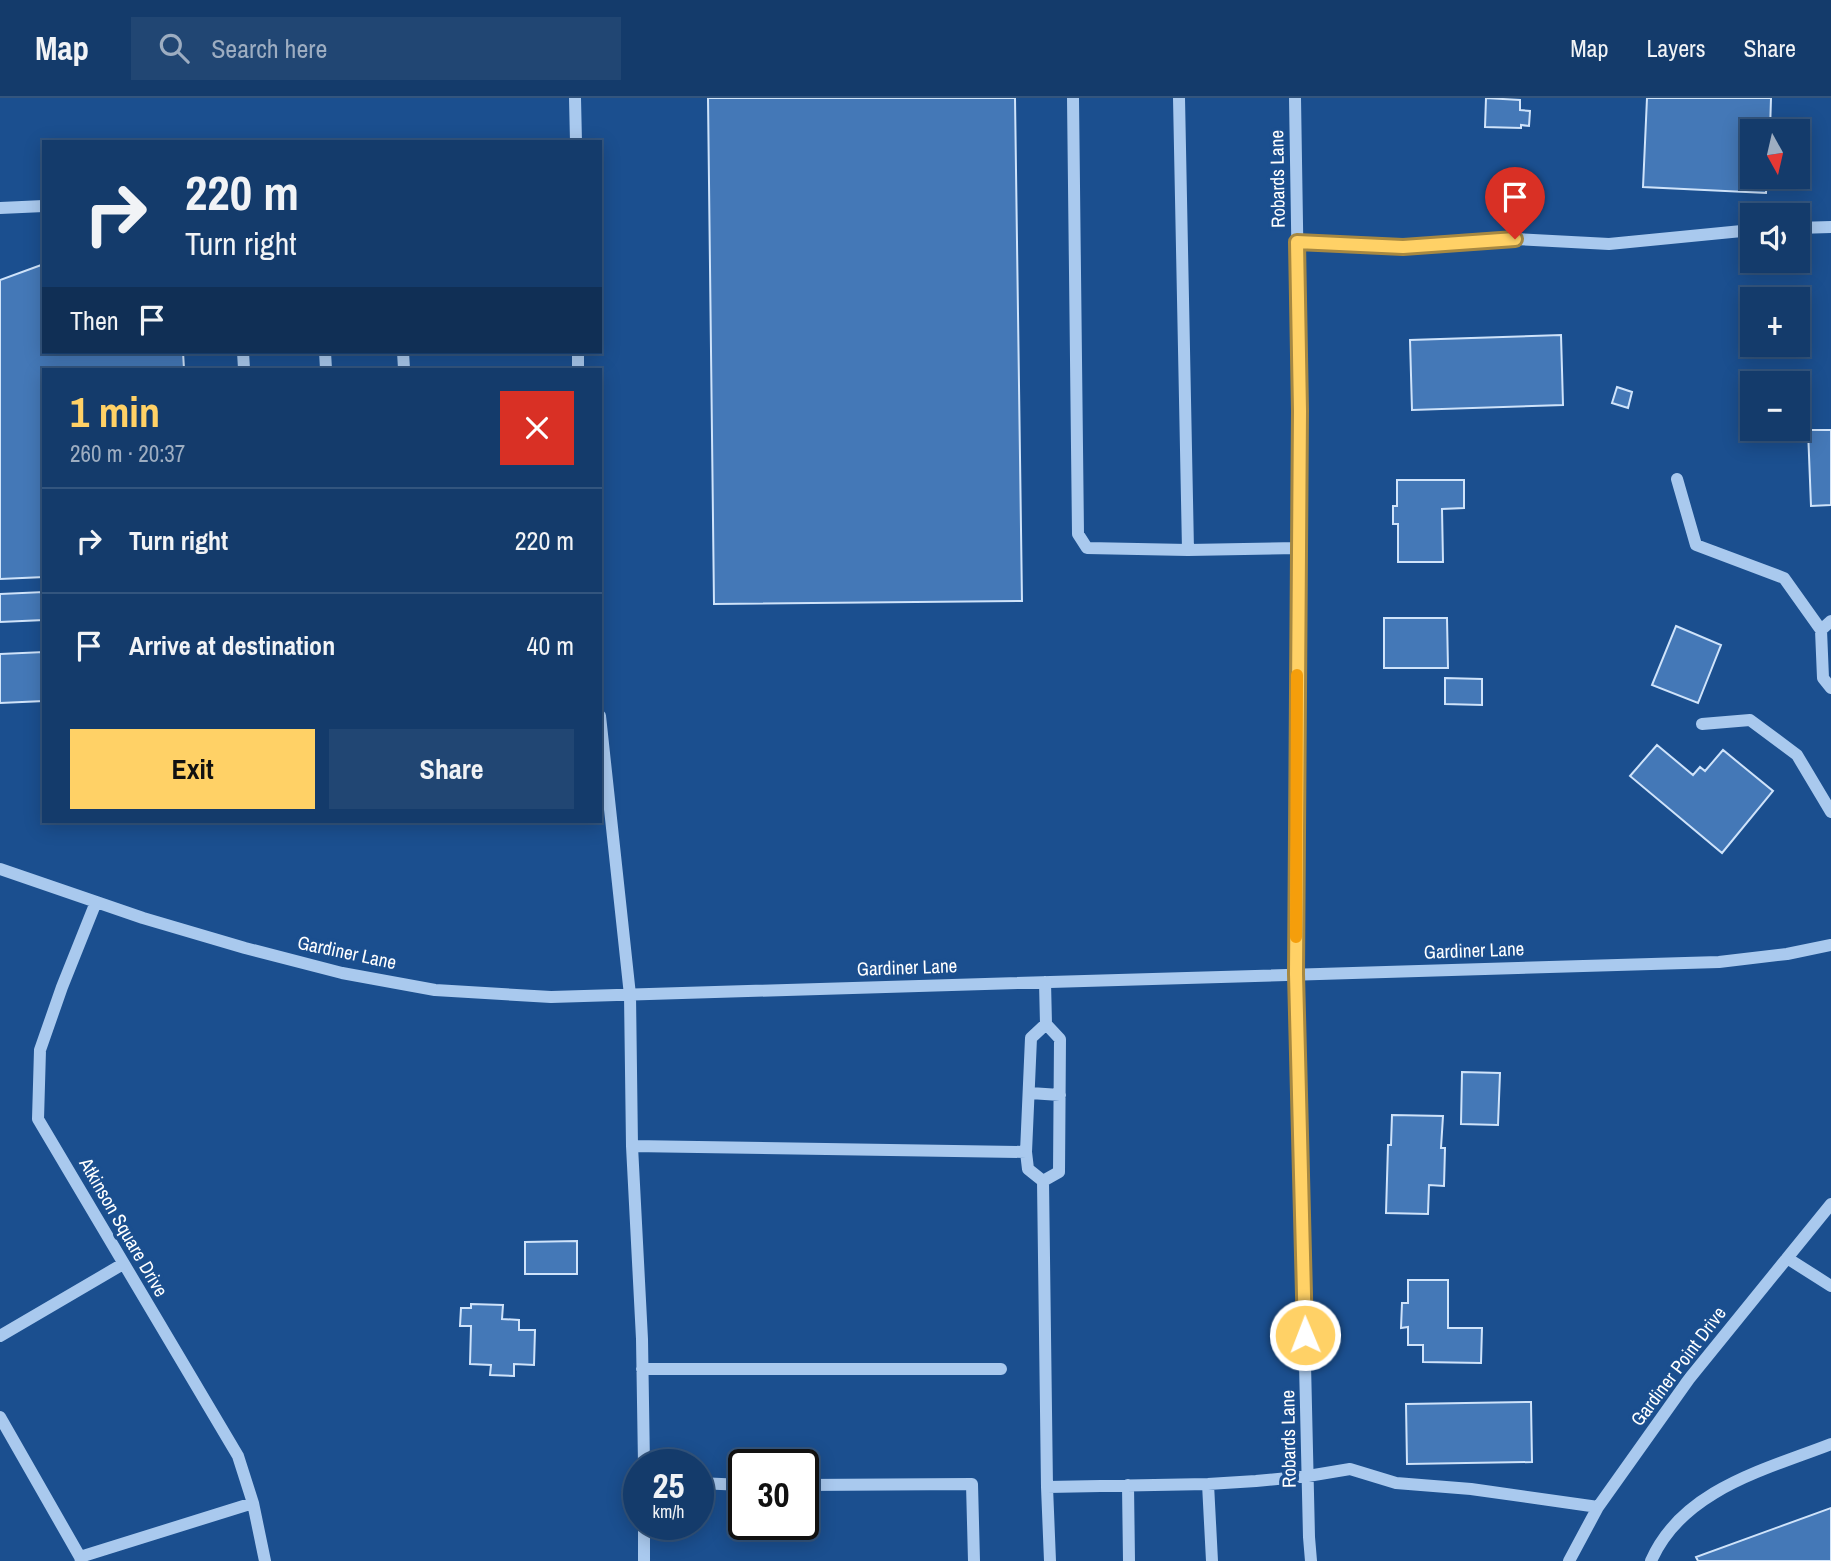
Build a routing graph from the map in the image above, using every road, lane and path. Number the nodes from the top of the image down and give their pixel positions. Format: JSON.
{"nodes":[{"id":1,"x":575,"y":98,"type":"edge"},
{"id":2,"x":1073,"y":98,"type":"edge"},
{"id":3,"x":1179,"y":98,"type":"edge"},
{"id":4,"x":1295,"y":98,"type":"edge"},
{"id":5,"x":576,"y":140,"type":"edge"},
{"id":6,"x":42,"y":206,"type":"edge"},
{"id":7,"x":0,"y":208,"type":"edge"},
{"id":8,"x":1831,"y":227,"type":"edge"},
{"id":9,"x":1810,"y":228,"type":"edge"},
{"id":10,"x":1740,"y":231,"type":"edge"},
{"id":11,"x":1297,"y":242,"type":"junction"},
{"id":12,"x":1676,"y":479,"type":"dead end"},
{"id":13,"x":1298,"y":548,"type":"junction"},
{"id":14,"x":1188,"y":550,"type":"junction"},
{"id":15,"x":1831,"y":621,"type":"edge"},
{"id":16,"x":1821,"y":630,"type":"junction"},
{"id":17,"x":1831,"y":688,"type":"edge"},
{"id":18,"x":1702,"y":724,"type":"dead end"},
{"id":19,"x":602,"y":735,"type":"edge"},
{"id":20,"x":1831,"y":812,"type":"edge"},
{"id":21,"x":0,"y":869,"type":"edge"},
{"id":22,"x":96,"y":902,"type":"junction"},
{"id":23,"x":1831,"y":945,"type":"edge"},
{"id":24,"x":1296,"y":974,"type":"junction"},
{"id":25,"x":1045,"y":982,"type":"junction"},
{"id":26,"x":630,"y":995,"type":"junction"},
{"id":27,"x":1046,"y":1024,"type":"junction"},
{"id":28,"x":1030,"y":1093,"type":"junction"},
{"id":29,"x":1060,"y":1095,"type":"junction"},
{"id":30,"x":632,"y":1146,"type":"junction"},
{"id":31,"x":1026,"y":1152,"type":"junction"},
{"id":32,"x":1043,"y":1181,"type":"junction"},
{"id":33,"x":1831,"y":1204,"type":"edge"},
{"id":34,"x":1787,"y":1258,"type":"junction"},
{"id":35,"x":123,"y":1264,"type":"junction"},
{"id":36,"x":1831,"y":1286,"type":"edge"},
{"id":37,"x":0,"y":1336,"type":"edge"},
{"id":38,"x":642,"y":1369,"type":"junction"},
{"id":39,"x":1001,"y":1369,"type":"dead end"},
{"id":40,"x":0,"y":1418,"type":"edge"},
{"id":41,"x":1831,"y":1444,"type":"edge"},
{"id":42,"x":644,"y":1449,"type":"edge"},
{"id":43,"x":1308,"y":1476,"type":"junction"},
{"id":44,"x":1208,"y":1484,"type":"junction"},
{"id":45,"x":819,"y":1485,"type":"edge"},
{"id":46,"x":1128,"y":1485,"type":"junction"},
{"id":47,"x":1046,"y":1487,"type":"junction"},
{"id":48,"x":253,"y":1503,"type":"junction"},
{"id":49,"x":1598,"y":1507,"type":"junction"},
{"id":50,"x":644,"y":1540,"type":"edge"},
{"id":51,"x":80,"y":1559,"type":"edge"},
{"id":52,"x":265,"y":1561,"type":"edge"},
{"id":53,"x":644,"y":1561,"type":"edge"},
{"id":54,"x":974,"y":1561,"type":"edge"},
{"id":55,"x":1050,"y":1561,"type":"edge"},
{"id":56,"x":1129,"y":1561,"type":"edge"},
{"id":57,"x":1212,"y":1561,"type":"edge"},
{"id":58,"x":1311,"y":1561,"type":"edge"},
{"id":59,"x":1569,"y":1561,"type":"edge"},
{"id":60,"x":1651,"y":1561,"type":"edge"}],
"edges":[{"from":1,"to":5,"type":"street"},
{"from":2,"to":14,"type":"street"},
{"from":3,"to":14,"type":"street"},
{"from":4,"to":11,"type":"street","name":"Robards Lane"},
{"from":6,"to":7,"type":"street"},
{"from":8,"to":9,"type":"street"},
{"from":10,"to":11,"type":"street"},
{"from":11,"to":13,"type":"street","name":"Robards Lane"},
{"from":12,"to":16,"type":"street"},
{"from":13,"to":14,"type":"street"},
{"from":13,"to":24,"type":"street","name":"Robards Lane"},
{"from":15,"to":16,"type":"street"},
{"from":16,"to":17,"type":"street"},
{"from":18,"to":20,"type":"street"},
{"from":19,"to":26,"type":"street"},
{"from":21,"to":22,"type":"street","name":"Gardiner Lane"},
{"from":22,"to":26,"type":"street","name":"Gardiner Lane"},
{"from":22,"to":35,"type":"street","name":"Atkinson Square Drive"},
{"from":23,"to":24,"type":"street","name":"Gardiner Lane"},
{"from":24,"to":25,"type":"street","name":"Gardiner Lane"},
{"from":24,"to":43,"type":"street","name":"Robards Lane"},
{"from":25,"to":26,"type":"street","name":"Gardiner Lane"},
{"from":25,"to":27,"type":"street"},
{"from":26,"to":30,"type":"street"},
{"from":27,"to":28,"type":"street"},
{"from":27,"to":29,"type":"street"},
{"from":28,"to":29,"type":"street"},
{"from":28,"to":31,"type":"street"},
{"from":29,"to":32,"type":"street"},
{"from":30,"to":31,"type":"street"},
{"from":30,"to":38,"type":"street"},
{"from":31,"to":32,"type":"street"},
{"from":32,"to":47,"type":"street"},
{"from":33,"to":34,"type":"street","name":"Gardiner Point Drive"},
{"from":34,"to":36,"type":"street"},
{"from":34,"to":49,"type":"street","name":"Gardiner Point Drive"},
{"from":35,"to":37,"type":"street"},
{"from":35,"to":48,"type":"street","name":"Atkinson Square Drive"},
{"from":38,"to":39,"type":"street"},
{"from":38,"to":42,"type":"street"},
{"from":40,"to":51,"type":"street"},
{"from":41,"to":60,"type":"street"},
{"from":43,"to":44,"type":"street"},
{"from":43,"to":49,"type":"street"},
{"from":43,"to":58,"type":"street","name":"Robards Lane"},
{"from":44,"to":46,"type":"street"},
{"from":44,"to":57,"type":"street"},
{"from":45,"to":54,"type":"street"},
{"from":46,"to":47,"type":"street"},
{"from":46,"to":56,"type":"street"},
{"from":47,"to":55,"type":"street"},
{"from":48,"to":51,"type":"street"},
{"from":48,"to":52,"type":"street","name":"Atkinson Square Drive"},
{"from":49,"to":59,"type":"street","name":"Gardiner Point Drive"},
{"from":50,"to":53,"type":"street"}]}
